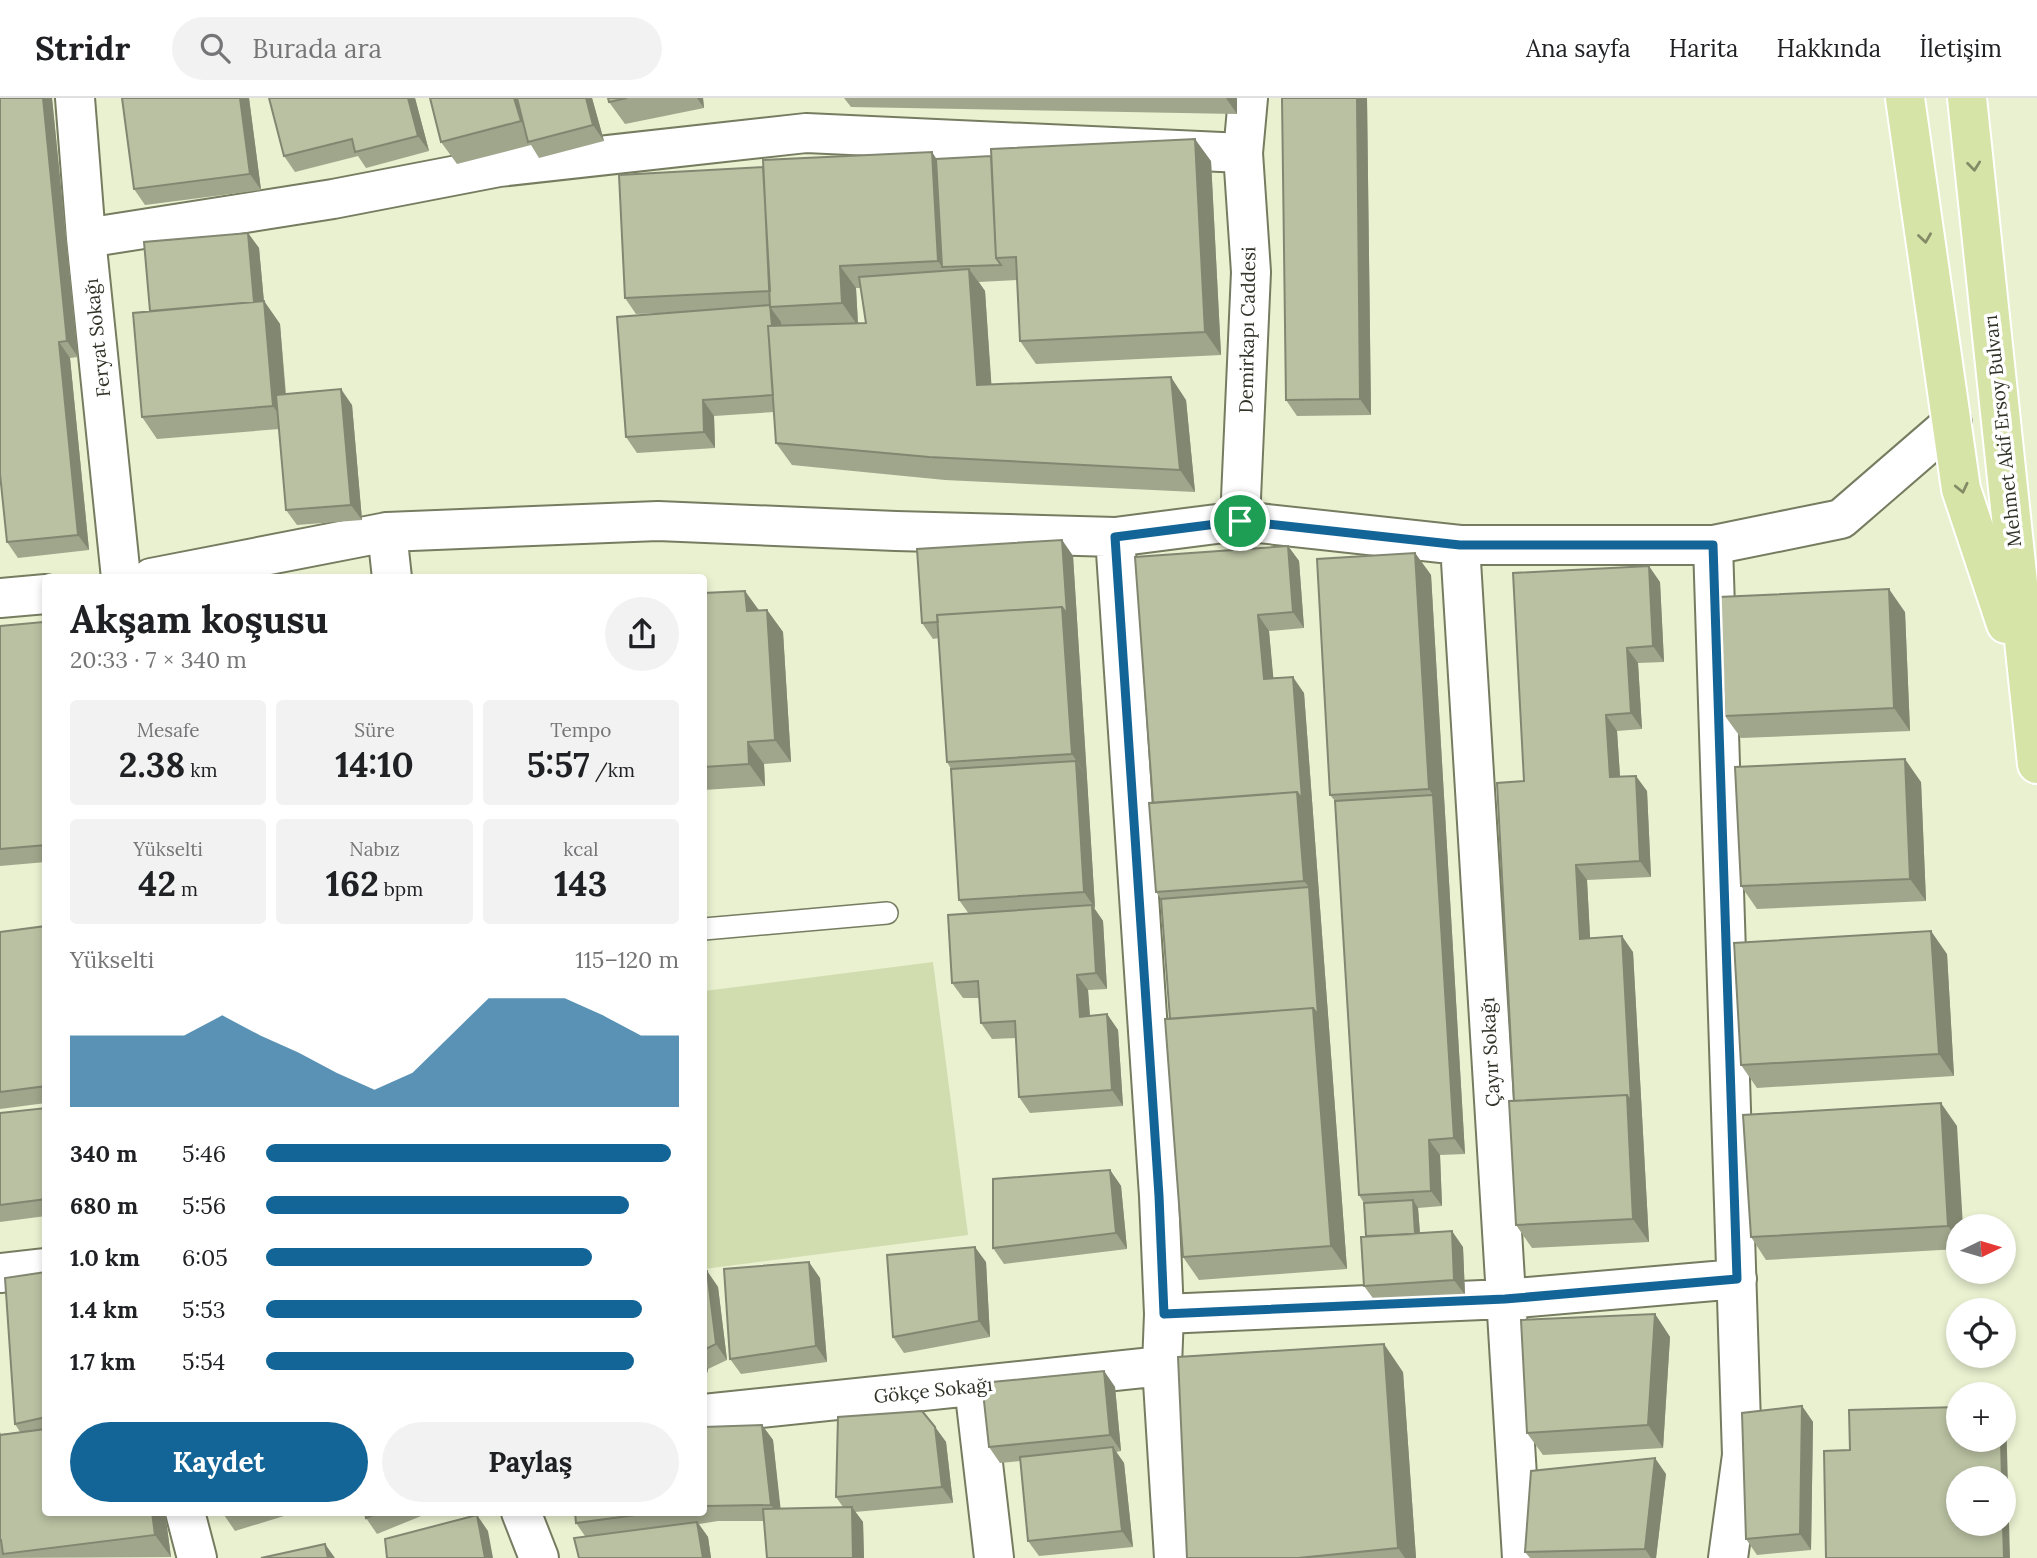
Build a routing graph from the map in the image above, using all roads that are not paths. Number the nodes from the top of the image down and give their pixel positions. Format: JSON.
{"nodes":[{"id":1,"x":75,"y":98,"type":"edge"},
{"id":2,"x":1248,"y":98,"type":"edge"},
{"id":3,"x":1905,"y":98,"type":"edge"},
{"id":4,"x":1966,"y":98,"type":"edge"},
{"id":5,"x":1243,"y":153,"type":"junction"},
{"id":6,"x":86,"y":238,"type":"junction"},
{"id":7,"x":1952,"y":423,"type":"junction"},
{"id":8,"x":1240,"y":521,"type":"junction"},
{"id":9,"x":387,"y":532,"type":"junction"},
{"id":10,"x":1115,"y":537,"type":"junction"},
{"id":11,"x":1460,"y":545,"type":"junction"},
{"id":12,"x":1713,"y":545,"type":"junction"},
{"id":13,"x":121,"y":574,"type":"edge"},
{"id":14,"x":172,"y":574,"type":"edge"},
{"id":15,"x":392,"y":574,"type":"edge"},
{"id":16,"x":42,"y":594,"type":"edge"},
{"id":17,"x":0,"y":598,"type":"edge"},
{"id":18,"x":2030,"y":694,"type":"junction"},
{"id":19,"x":2037,"y":764,"type":"edge"},
{"id":20,"x":887,"y":913,"type":"dead end"},
{"id":21,"x":707,"y":929,"type":"edge"},
{"id":22,"x":42,"y":1268,"type":"edge"},
{"id":23,"x":0,"y":1273,"type":"edge"},
{"id":24,"x":1737,"y":1279,"type":"junction"},
{"id":25,"x":1505,"y":1299,"type":"junction"},
{"id":26,"x":1164,"y":1314,"type":"junction"},
{"id":27,"x":1162,"y":1366,"type":"junction"},
{"id":28,"x":974,"y":1386,"type":"junction"},
{"id":29,"x":707,"y":1414,"type":"edge"},
{"id":30,"x":186,"y":1516,"type":"edge"},
{"id":31,"x":523,"y":1516,"type":"edge"},
{"id":32,"x":197,"y":1558,"type":"edge"},
{"id":33,"x":539,"y":1558,"type":"edge"},
{"id":34,"x":994,"y":1558,"type":"edge"},
{"id":35,"x":1174,"y":1558,"type":"edge"},
{"id":36,"x":1521,"y":1558,"type":"edge"},
{"id":37,"x":1728,"y":1558,"type":"edge"}],
"edges":[{"from":1,"to":6,"type":"street","name":"Feryat Sokağı"},
{"from":2,"to":5,"type":"street","name":"Demirkapı Caddesi"},
{"from":3,"to":7,"type":"main road","one_way":true},
{"from":4,"to":18,"type":"main road","name":"Mehmet Akif Ersoy Bulvarı","one_way":true},
{"from":5,"to":6,"type":"street"},
{"from":5,"to":8,"type":"street","name":"Demirkapı Caddesi"},
{"from":6,"to":13,"type":"street","name":"Feryat Sokağı"},
{"from":7,"to":12,"type":"street"},
{"from":7,"to":18,"type":"main road","one_way":true},
{"from":8,"to":10,"type":"street"},
{"from":8,"to":11,"type":"street"},
{"from":9,"to":10,"type":"street"},
{"from":9,"to":14,"type":"street"},
{"from":9,"to":15,"type":"street"},
{"from":10,"to":26,"type":"street"},
{"from":11,"to":12,"type":"street"},
{"from":11,"to":25,"type":"street","name":"Çayır Sokağı"},
{"from":12,"to":24,"type":"street"},
{"from":16,"to":17,"type":"street"},
{"from":18,"to":19,"type":"main road","name":"Mehmet Akif Ersoy Bulvarı"},
{"from":20,"to":21,"type":"lane"},
{"from":22,"to":23,"type":"street"},
{"from":24,"to":25,"type":"street"},
{"from":24,"to":37,"type":"street"},
{"from":25,"to":26,"type":"street"},
{"from":25,"to":36,"type":"street","name":"Çayır Sokağı"},
{"from":26,"to":27,"type":"street"},
{"from":27,"to":28,"type":"street","name":"Gökçe Sokağı"},
{"from":27,"to":35,"type":"street"},
{"from":28,"to":29,"type":"street","name":"Gökçe Sokağı"},
{"from":28,"to":34,"type":"street"},
{"from":30,"to":32,"type":"street"},
{"from":31,"to":33,"type":"street"}]}
